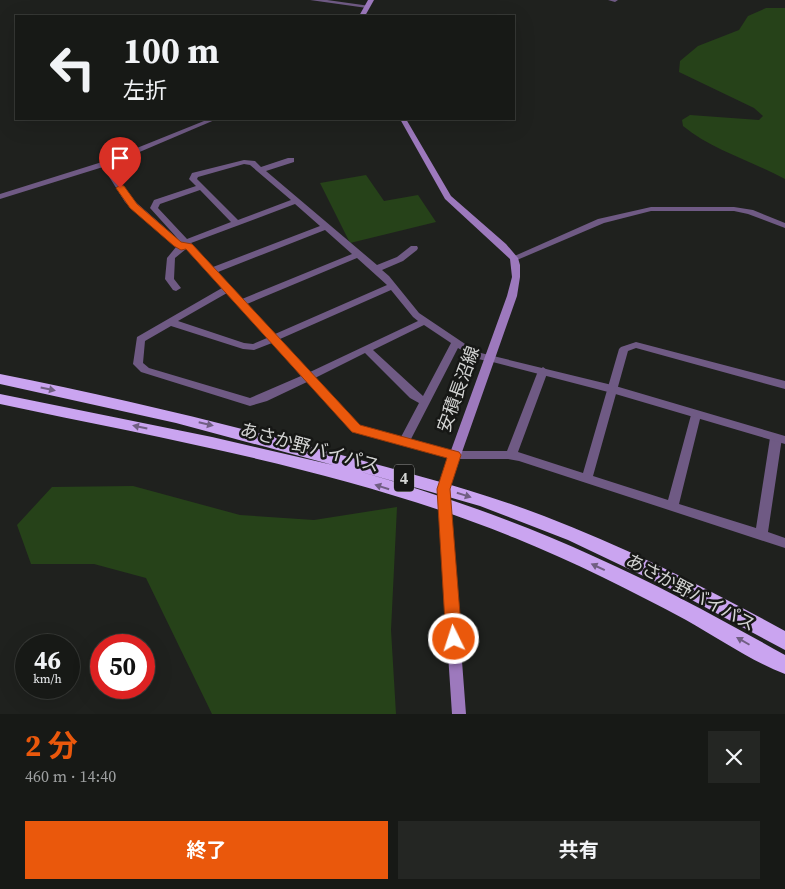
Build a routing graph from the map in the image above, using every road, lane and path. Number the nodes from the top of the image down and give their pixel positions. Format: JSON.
{"nodes":[{"id":1,"x":313,"y":0,"type":"edge"},
{"id":2,"x":371,"y":0,"type":"edge"},
{"id":3,"x":610,"y":0,"type":"edge"},
{"id":4,"x":615,"y":0,"type":"edge"},
{"id":5,"x":367,"y":6,"type":"junction"},
{"id":6,"x":362,"y":15,"type":"edge"},
{"id":7,"x":211,"y":120,"type":"edge"},
{"id":8,"x":405,"y":120,"type":"edge"},
{"id":9,"x":290,"y":160,"type":"dead end"},
{"id":10,"x":105,"y":164,"type":"junction"},
{"id":11,"x":260,"y":170,"type":"junction"},
{"id":12,"x":201,"y":187,"type":"junction"},
{"id":13,"x":0,"y":197,"type":"edge"},
{"id":14,"x":296,"y":201,"type":"junction"},
{"id":15,"x":237,"y":223,"type":"junction"},
{"id":16,"x":327,"y":226,"type":"junction"},
{"id":17,"x":785,"y":226,"type":"edge"},
{"id":18,"x":185,"y":245,"type":"junction"},
{"id":19,"x":414,"y":248,"type":"dead end"},
{"id":20,"x":359,"y":254,"type":"junction"},
{"id":21,"x":514,"y":258,"type":"junction"},
{"id":22,"x":412,"y":259,"type":"dead end"},
{"id":23,"x":377,"y":270,"type":"junction"},
{"id":24,"x":212,"y":271,"type":"junction"},
{"id":25,"x":392,"y":286,"type":"junction"},
{"id":26,"x":176,"y":288,"type":"dead end"},
{"id":27,"x":228,"y":289,"type":"junction"},
{"id":28,"x":241,"y":303,"type":"junction"},
{"id":29,"x":426,"y":321,"type":"junction"},
{"id":30,"x":170,"y":322,"type":"junction"},
{"id":31,"x":273,"y":339,"type":"junction"},
{"id":32,"x":456,"y":342,"type":"junction"},
{"id":33,"x":367,"y":349,"type":"junction"},
{"id":34,"x":489,"y":358,"type":"junction"},
{"id":35,"x":542,"y":371,"type":"junction"},
{"id":36,"x":308,"y":377,"type":"junction"},
{"id":37,"x":0,"y":379,"type":"edge"},
{"id":38,"x":785,"y":385,"type":"edge"},
{"id":39,"x":612,"y":389,"type":"junction"},
{"id":40,"x":0,"y":399,"type":"edge"},
{"id":41,"x":424,"y":402,"type":"junction"},
{"id":42,"x":0,"y":407,"type":"edge"},
{"id":43,"x":38,"y":407,"type":"junction"},
{"id":44,"x":696,"y":414,"type":"junction"},
{"id":45,"x":780,"y":439,"type":"edge"},
{"id":46,"x":404,"y":442,"type":"junction"},
{"id":47,"x":454,"y":455,"type":"junction"},
{"id":48,"x":511,"y":456,"type":"junction"},
{"id":49,"x":587,"y":478,"type":"junction"},
{"id":50,"x":443,"y":489,"type":"junction"},
{"id":51,"x":672,"y":506,"type":"junction"},
{"id":52,"x":445,"y":507,"type":"junction"},
{"id":53,"x":761,"y":535,"type":"junction"},
{"id":54,"x":785,"y":543,"type":"edge"},
{"id":55,"x":785,"y":641,"type":"edge"},
{"id":56,"x":785,"y":665,"type":"edge"},
{"id":57,"x":459,"y":714,"type":"edge"}],
"edges":[{"from":1,"to":5,"type":"street"},
{"from":2,"to":5,"type":"main road"},
{"from":3,"to":4,"type":"street"},
{"from":5,"to":6,"type":"main road"},
{"from":7,"to":10,"type":"street"},
{"from":8,"to":21,"type":"main road"},
{"from":9,"to":11,"type":"street"},
{"from":10,"to":13,"type":"street"},
{"from":10,"to":18,"type":"street"},
{"from":11,"to":12,"type":"street"},
{"from":11,"to":14,"type":"street"},
{"from":12,"to":15,"type":"street"},
{"from":12,"to":18,"type":"street"},
{"from":14,"to":15,"type":"street"},
{"from":14,"to":16,"type":"street"},
{"from":15,"to":18,"type":"street"},
{"from":16,"to":20,"type":"street"},
{"from":16,"to":24,"type":"street"},
{"from":17,"to":21,"type":"street"},
{"from":18,"to":24,"type":"street"},
{"from":18,"to":26,"type":"street"},
{"from":19,"to":23,"type":"street"},
{"from":20,"to":23,"type":"street"},
{"from":20,"to":28,"type":"street"},
{"from":21,"to":34,"type":"main road","name":"安積長沼線"},
{"from":22,"to":23,"type":"street"},
{"from":23,"to":25,"type":"street"},
{"from":24,"to":27,"type":"street"},
{"from":25,"to":29,"type":"street"},
{"from":25,"to":31,"type":"street"},
{"from":27,"to":28,"type":"street"},
{"from":27,"to":30,"type":"street"},
{"from":28,"to":31,"type":"street"},
{"from":29,"to":32,"type":"street"},
{"from":29,"to":33,"type":"street"},
{"from":30,"to":31,"type":"street"},
{"from":30,"to":36,"type":"street"},
{"from":31,"to":36,"type":"street"},
{"from":32,"to":34,"type":"street"},
{"from":32,"to":41,"type":"street"},
{"from":33,"to":36,"type":"street"},
{"from":33,"to":41,"type":"street"},
{"from":34,"to":35,"type":"street"},
{"from":34,"to":47,"type":"main road","name":"安積長沼線"},
{"from":35,"to":39,"type":"street"},
{"from":35,"to":48,"type":"street"},
{"from":36,"to":46,"type":"street"},
{"from":37,"to":50,"type":"highway","name":"あさか野バイパス","number":"4","one_way":true},
{"from":38,"to":39,"type":"street"},
{"from":39,"to":44,"type":"street"},
{"from":39,"to":49,"type":"street"},
{"from":40,"to":43,"type":"highway","name":"あさか野バイパス","number":"4"},
{"from":41,"to":46,"type":"street"},
{"from":42,"to":43,"type":"highway"},
{"from":52,"to":43,"type":"highway","name":"あさか野バイパス","number":"4","one_way":true},
{"from":44,"to":45,"type":"street"},
{"from":44,"to":51,"type":"street"},
{"from":45,"to":53,"type":"street"},
{"from":46,"to":47,"type":"street"},
{"from":47,"to":48,"type":"street"},
{"from":47,"to":50,"type":"main road","name":"安積長沼線"},
{"from":48,"to":49,"type":"street"},
{"from":49,"to":51,"type":"street"},
{"from":50,"to":52,"type":"main road","name":"安積長沼線"},
{"from":50,"to":55,"type":"highway","name":"あさか野バイパス","number":"4","one_way":true},
{"from":51,"to":53,"type":"street"},
{"from":56,"to":52,"type":"highway","name":"あさか野バイパス","number":"4","one_way":true},
{"from":52,"to":57,"type":"main road","name":"安積長沼線"},
{"from":53,"to":54,"type":"street"}]}
